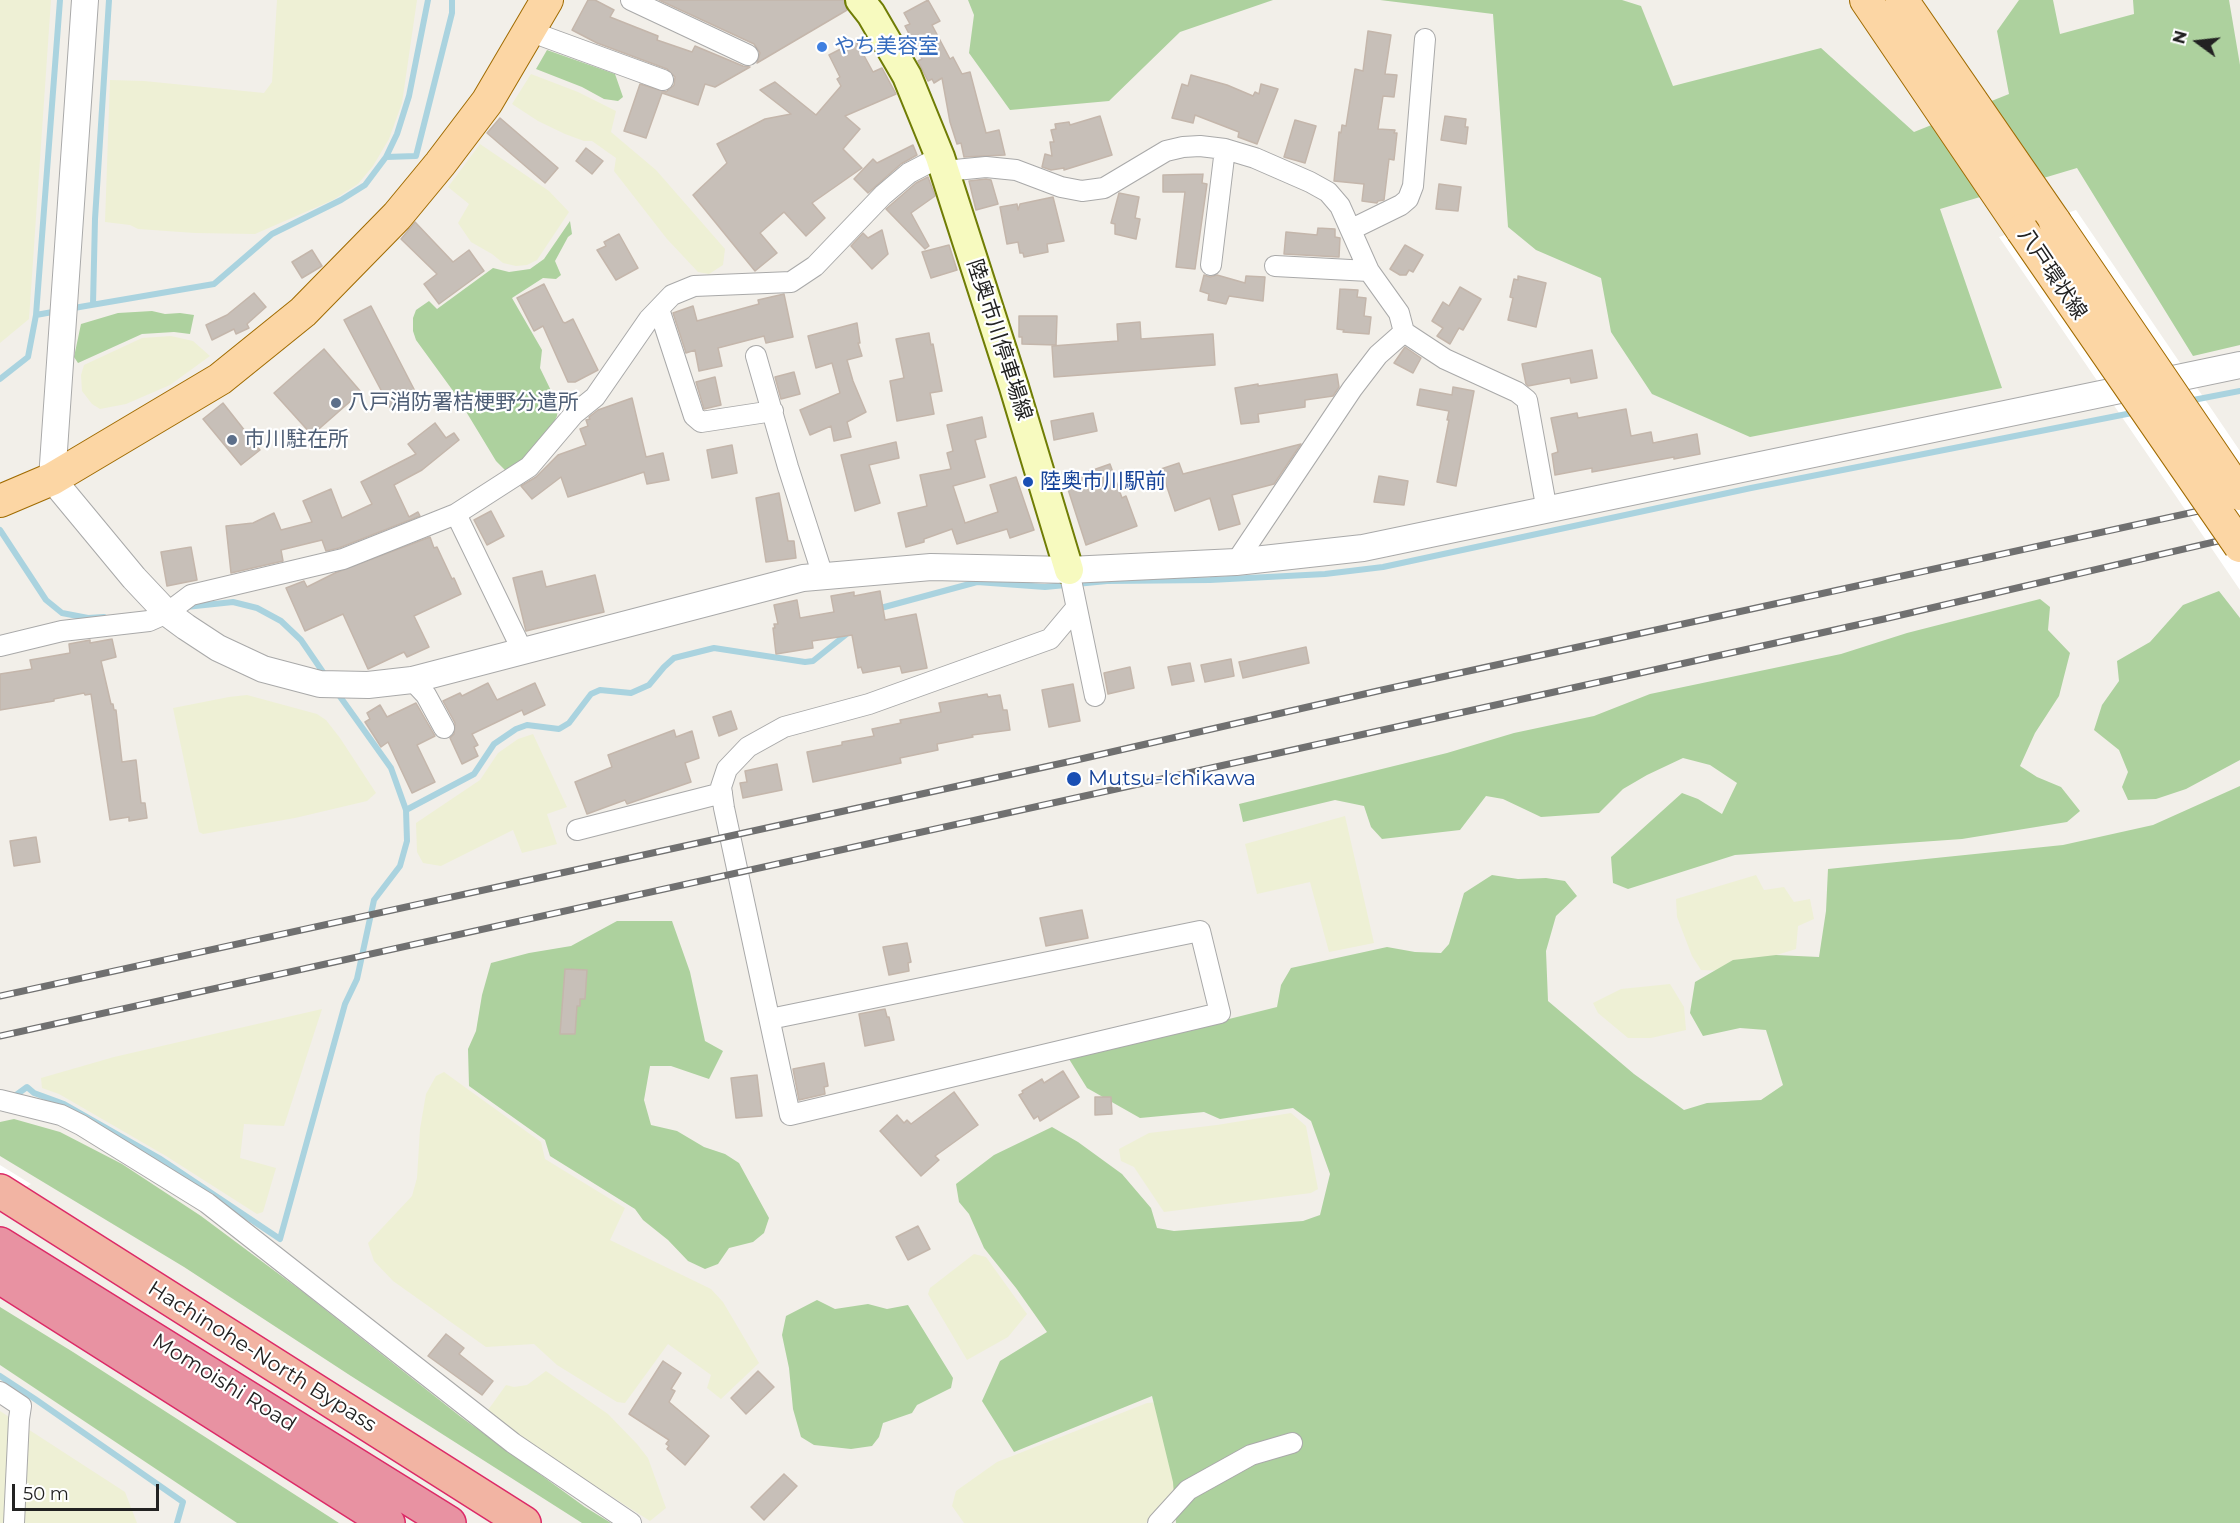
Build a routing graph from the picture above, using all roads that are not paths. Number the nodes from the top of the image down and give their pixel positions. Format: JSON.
{"nodes":[{"id":1,"x":84,"y":0,"type":"edge"},
{"id":2,"x":547,"y":0,"type":"edge"},
{"id":3,"x":631,"y":0,"type":"edge"},
{"id":4,"x":860,"y":0,"type":"edge"},
{"id":5,"x":1857,"y":0,"type":"edge"},
{"id":6,"x":1866,"y":0,"type":"edge"},
{"id":7,"x":1902,"y":0,"type":"edge"},
{"id":8,"x":1914,"y":0,"type":"edge"},
{"id":9,"x":529,"y":31,"type":"junction"},
{"id":10,"x":1425,"y":39,"type":"dead end"},
{"id":11,"x":748,"y":55,"type":"dead end"},
{"id":12,"x":663,"y":80,"type":"dead end"},
{"id":13,"x":1931,"y":95,"type":"junction"},
{"id":14,"x":1980,"y":114,"type":"junction"},
{"id":15,"x":1226,"y":149,"type":"junction"},
{"id":16,"x":943,"y":164,"type":"junction"},
{"id":17,"x":1352,"y":229,"type":"junction"},
{"id":18,"x":1211,"y":265,"type":"dead end"},
{"id":19,"x":1275,"y":266,"type":"dead end"},
{"id":20,"x":1368,"y":271,"type":"junction"},
{"id":21,"x":659,"y":309,"type":"junction"},
{"id":22,"x":1404,"y":332,"type":"junction"},
{"id":23,"x":756,"y":356,"type":"dead end"},
{"id":24,"x":2240,"y":365,"type":"edge"},
{"id":25,"x":773,"y":411,"type":"junction"},
{"id":26,"x":52,"y":479,"type":"junction"},
{"id":27,"x":2240,"y":494,"type":"edge"},
{"id":28,"x":0,"y":501,"type":"edge"},
{"id":29,"x":1547,"y":511,"type":"junction"},
{"id":30,"x":456,"y":514,"type":"junction"},
{"id":31,"x":2240,"y":546,"type":"edge"},
{"id":32,"x":1236,"y":562,"type":"junction"},
{"id":33,"x":1069,"y":570,"type":"junction"},
{"id":34,"x":823,"y":576,"type":"junction"},
{"id":35,"x":1076,"y":608,"type":"junction"},
{"id":36,"x":167,"y":612,"type":"junction"},
{"id":37,"x":0,"y":646,"type":"edge"},
{"id":38,"x":523,"y":652,"type":"junction"},
{"id":39,"x":412,"y":680,"type":"junction"},
{"id":40,"x":1095,"y":696,"type":"dead end"},
{"id":41,"x":444,"y":728,"type":"dead end"},
{"id":42,"x":722,"y":794,"type":"junction"},
{"id":43,"x":577,"y":830,"type":"dead end"},
{"id":44,"x":770,"y":1019,"type":"junction"},
{"id":45,"x":0,"y":1100,"type":"edge"},
{"id":46,"x":3,"y":1193,"type":"edge"},
{"id":47,"x":0,"y":1244,"type":"edge"},
{"id":48,"x":0,"y":1277,"type":"edge"},
{"id":49,"x":0,"y":1392,"type":"edge"},
{"id":50,"x":1292,"y":1443,"type":"dead end"},
{"id":51,"x":14,"y":1523,"type":"edge"},
{"id":52,"x":388,"y":1523,"type":"edge"},
{"id":53,"x":449,"y":1523,"type":"edge"},
{"id":54,"x":524,"y":1523,"type":"edge"},
{"id":55,"x":631,"y":1523,"type":"edge"},
{"id":56,"x":1158,"y":1523,"type":"edge"}],
"edges":[{"from":1,"to":26,"type":"street"},
{"from":2,"to":9,"type":"main road"},
{"from":3,"to":11,"type":"street"},
{"from":4,"to":16,"type":"main road","name":"陸奥市川停車場線"},
{"from":5,"to":13,"type":"main road"},
{"from":6,"to":13,"type":"main road","name":"八戸環状線"},
{"from":7,"to":14,"type":"main road","name":"八戸環状線"},
{"from":8,"to":14,"type":"main road"},
{"from":9,"to":12,"type":"street"},
{"from":9,"to":26,"type":"main road"},
{"from":10,"to":17,"type":"street"},
{"from":13,"to":31,"type":"main road","name":"八戸環状線","bridge":true},
{"from":14,"to":27,"type":"main road","name":"八戸環状線","bridge":true},
{"from":15,"to":16,"type":"street"},
{"from":15,"to":17,"type":"street"},
{"from":15,"to":18,"type":"street"},
{"from":16,"to":21,"type":"street"},
{"from":16,"to":33,"type":"main road","name":"陸奥市川停車場線"},
{"from":17,"to":20,"type":"street"},
{"from":19,"to":20,"type":"street"},
{"from":20,"to":22,"type":"street"},
{"from":21,"to":25,"type":"street"},
{"from":21,"to":30,"type":"street"},
{"from":22,"to":29,"type":"street"},
{"from":22,"to":32,"type":"street"},
{"from":23,"to":25,"type":"street"},
{"from":24,"to":29,"type":"street"},
{"from":25,"to":34,"type":"street"},
{"from":26,"to":28,"type":"main road"},
{"from":26,"to":36,"type":"street"},
{"from":29,"to":32,"type":"street"},
{"from":30,"to":36,"type":"street"},
{"from":30,"to":38,"type":"street"},
{"from":32,"to":33,"type":"street"},
{"from":33,"to":34,"type":"street"},
{"from":33,"to":35,"type":"street","name":"陸奥市川停車場線"},
{"from":34,"to":38,"type":"street"},
{"from":35,"to":40,"type":"street","name":"陸奥市川停車場線"},
{"from":35,"to":42,"type":"street"},
{"from":36,"to":37,"type":"street"},
{"from":36,"to":39,"type":"street"},
{"from":38,"to":39,"type":"street"},
{"from":39,"to":41,"type":"street"},
{"from":42,"to":43,"type":"street"},
{"from":42,"to":44,"type":"street"},
{"from":44,"to":44,"type":"street"},
{"from":45,"to":55,"type":"street"},
{"from":46,"to":54,"type":"highway","name":"Hachinohe-North Bypass"},
{"from":47,"to":53,"type":"highway","name":"Momoishi Road"},
{"from":48,"to":52,"type":"highway","name":"Momoishi Road"},
{"from":49,"to":51,"type":"street"},
{"from":50,"to":56,"type":"street"}]}
